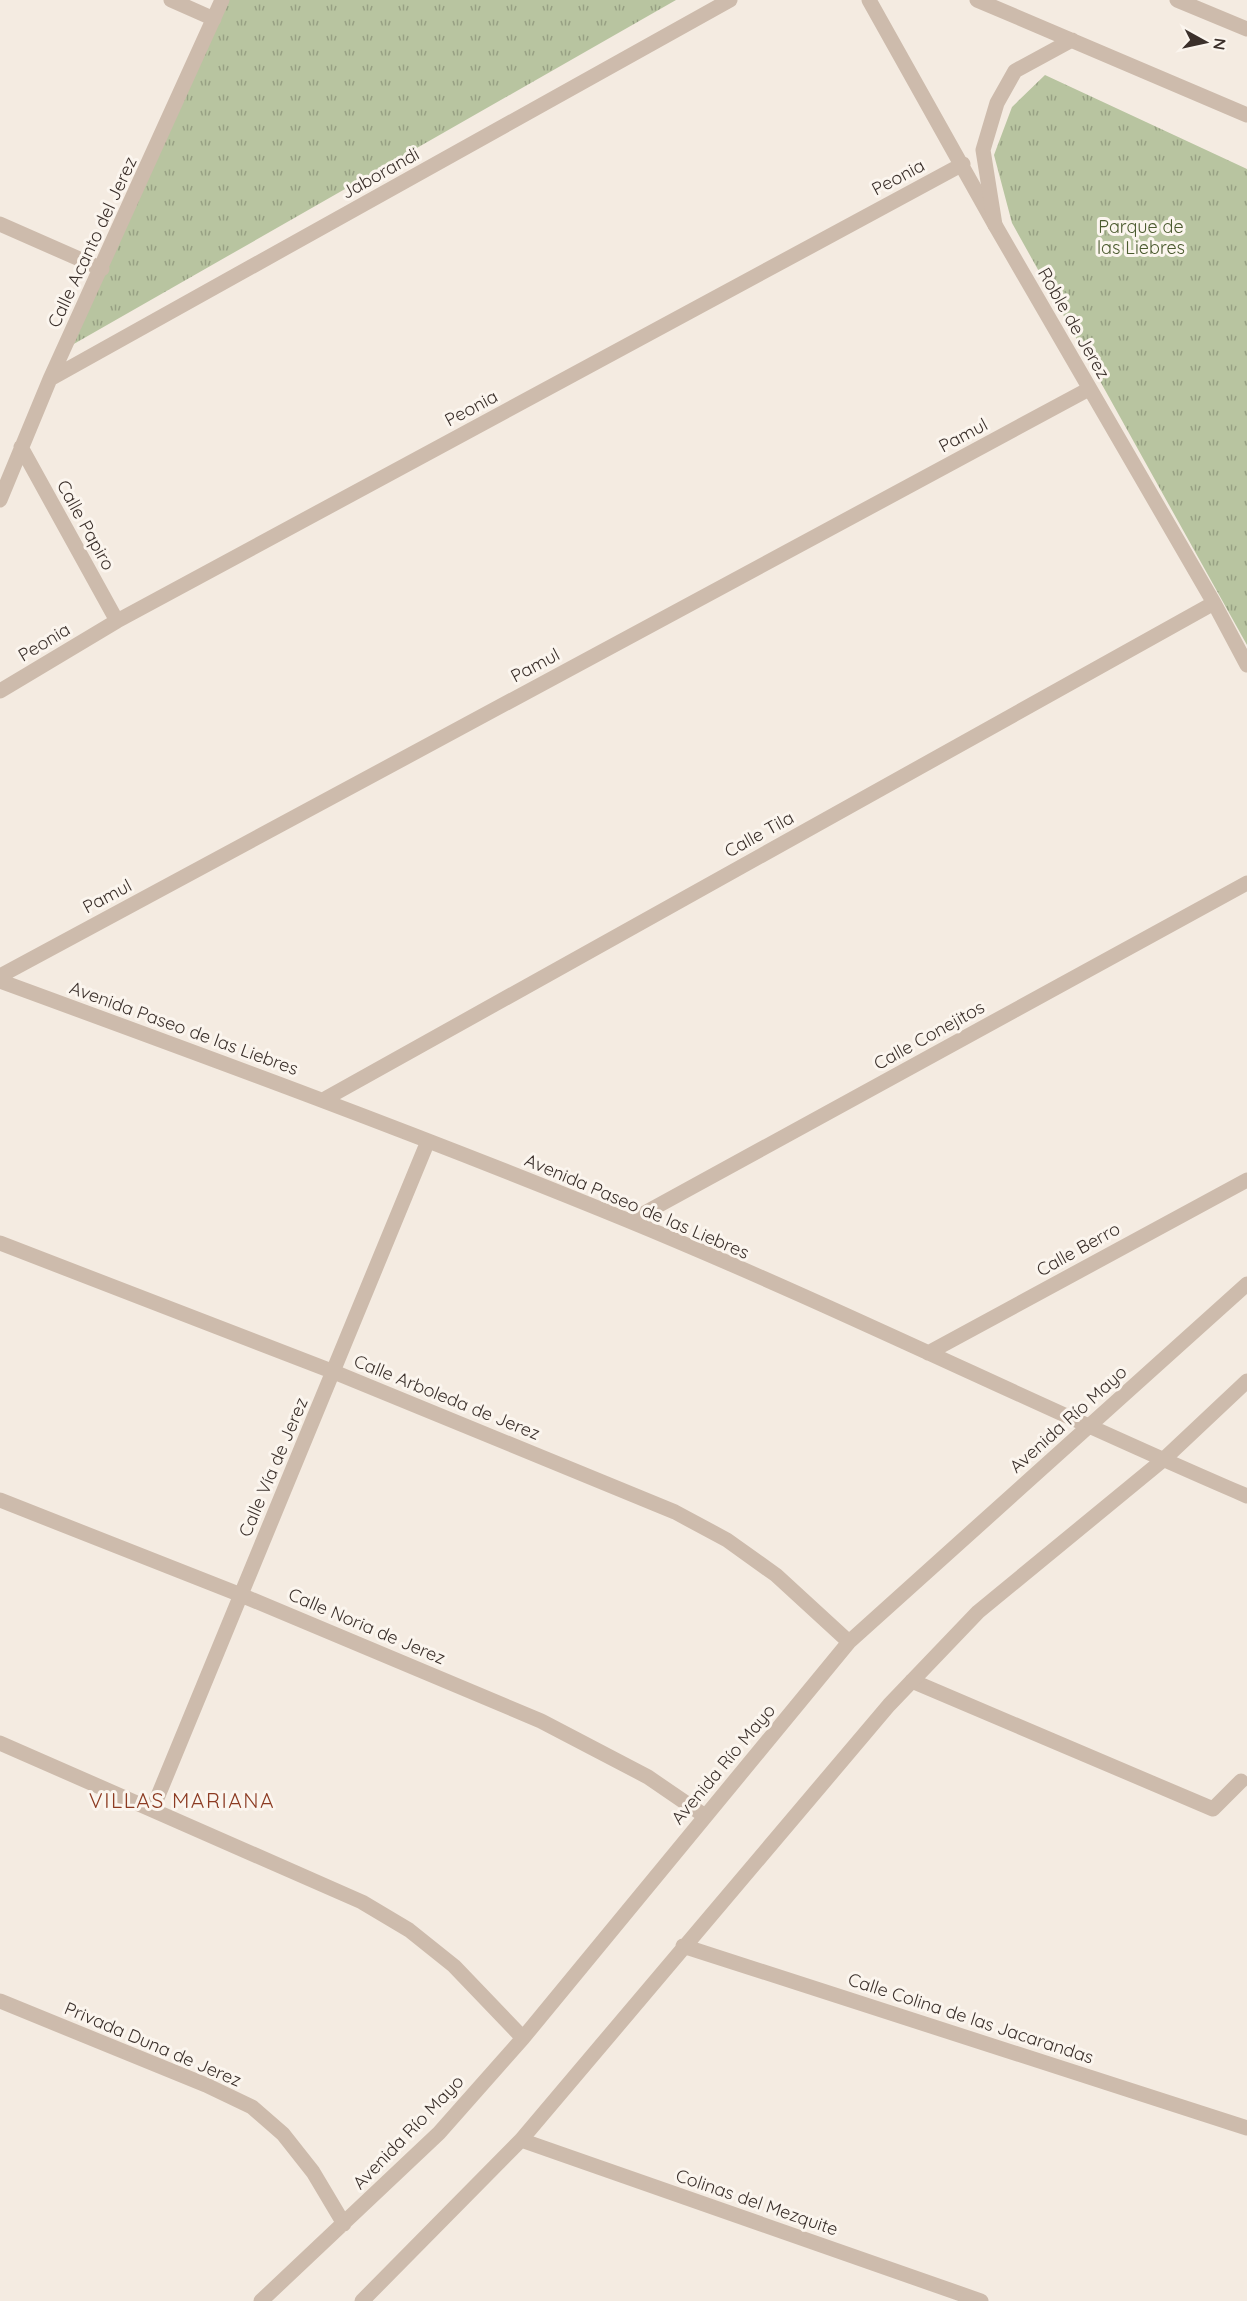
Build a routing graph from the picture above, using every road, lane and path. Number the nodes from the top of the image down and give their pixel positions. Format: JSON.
{"nodes":[{"id":1,"x":171,"y":0,"type":"edge"},
{"id":2,"x":222,"y":0,"type":"edge"},
{"id":3,"x":730,"y":0,"type":"edge"},
{"id":4,"x":869,"y":0,"type":"edge"},
{"id":5,"x":977,"y":0,"type":"edge"},
{"id":6,"x":1177,"y":0,"type":"edge"},
{"id":7,"x":214,"y":19,"type":"junction"},
{"id":8,"x":1247,"y":29,"type":"edge"},
{"id":9,"x":1072,"y":40,"type":"junction"},
{"id":10,"x":1244,"y":113,"type":"edge"},
{"id":11,"x":963,"y":164,"type":"junction"},
{"id":12,"x":0,"y":224,"type":"edge"},
{"id":13,"x":994,"y":225,"type":"junction"},
{"id":14,"x":102,"y":269,"type":"junction"},
{"id":15,"x":50,"y":380,"type":"junction"},
{"id":16,"x":1089,"y":389,"type":"junction"},
{"id":17,"x":21,"y":447,"type":"junction"},
{"id":18,"x":0,"y":500,"type":"edge"},
{"id":19,"x":1214,"y":603,"type":"junction"},
{"id":20,"x":117,"y":621,"type":"junction"},
{"id":21,"x":1247,"y":665,"type":"edge"},
{"id":22,"x":0,"y":691,"type":"edge"},
{"id":23,"x":1247,"y":883,"type":"edge"},
{"id":24,"x":0,"y":976,"type":"edge"},
{"id":25,"x":0,"y":981,"type":"edge"},
{"id":26,"x":323,"y":1100,"type":"junction"},
{"id":27,"x":428,"y":1141,"type":"junction"},
{"id":28,"x":1247,"y":1180,"type":"edge"},
{"id":29,"x":630,"y":1221,"type":"junction"},
{"id":30,"x":0,"y":1243,"type":"edge"},
{"id":31,"x":1247,"y":1284,"type":"edge"},
{"id":32,"x":928,"y":1353,"type":"junction"},
{"id":33,"x":334,"y":1372,"type":"junction"},
{"id":34,"x":1247,"y":1381,"type":"edge"},
{"id":35,"x":1088,"y":1427,"type":"junction"},
{"id":36,"x":1162,"y":1460,"type":"junction"},
{"id":37,"x":1247,"y":1496,"type":"edge"},
{"id":38,"x":0,"y":1500,"type":"edge"},
{"id":39,"x":242,"y":1595,"type":"junction"},
{"id":40,"x":849,"y":1642,"type":"junction"},
{"id":41,"x":912,"y":1681,"type":"junction"},
{"id":42,"x":0,"y":1743,"type":"edge"},
{"id":43,"x":1241,"y":1781,"type":"dead end"},
{"id":44,"x":153,"y":1808,"type":"junction"},
{"id":45,"x":705,"y":1816,"type":"junction"},
{"id":46,"x":683,"y":1946,"type":"junction"},
{"id":47,"x":0,"y":2001,"type":"edge"},
{"id":48,"x":523,"y":2038,"type":"junction"},
{"id":49,"x":1247,"y":2128,"type":"edge"},
{"id":50,"x":521,"y":2140,"type":"junction"},
{"id":51,"x":344,"y":2224,"type":"junction"},
{"id":52,"x":261,"y":2301,"type":"edge"},
{"id":53,"x":362,"y":2301,"type":"edge"},
{"id":54,"x":981,"y":2301,"type":"edge"}],
"edges":[{"from":1,"to":7,"type":"street"},
{"from":2,"to":7,"type":"street","name":"Calle Acanto del Jerez"},
{"from":3,"to":15,"type":"street","name":"Jaborandi"},
{"from":4,"to":11,"type":"street","name":"Roble de Jerez"},
{"from":5,"to":9,"type":"street"},
{"from":6,"to":8,"type":"street"},
{"from":7,"to":14,"type":"street","name":"Calle Acanto del Jerez"},
{"from":9,"to":10,"type":"street"},
{"from":9,"to":13,"type":"street"},
{"from":11,"to":13,"type":"street","name":"Roble de Jerez"},
{"from":11,"to":20,"type":"street","name":"Peonia"},
{"from":12,"to":14,"type":"street"},
{"from":13,"to":16,"type":"street","name":"Roble de Jerez"},
{"from":14,"to":15,"type":"street","name":"Calle Acanto del Jerez"},
{"from":15,"to":17,"type":"street","name":"Calle Acanto del Jerez"},
{"from":16,"to":19,"type":"street","name":"Roble de Jerez"},
{"from":16,"to":24,"type":"street","name":"Pamul"},
{"from":17,"to":18,"type":"street","name":"Calle Acanto del Jerez"},
{"from":17,"to":20,"type":"street","name":"Calle Papiro"},
{"from":19,"to":21,"type":"street","name":"Roble de Jerez"},
{"from":19,"to":26,"type":"street","name":"Calle Tila"},
{"from":20,"to":22,"type":"street","name":"Peonia"},
{"from":23,"to":29,"type":"street","name":"Calle Conejitos"},
{"from":25,"to":26,"type":"street","name":"Avenida Paseo de las Liebres"},
{"from":26,"to":27,"type":"street","name":"Avenida Paseo de las Liebres"},
{"from":27,"to":29,"type":"street","name":"Avenida Paseo de las Liebres"},
{"from":27,"to":33,"type":"street","name":"Calle Vía de Jerez"},
{"from":28,"to":32,"type":"street","name":"Calle Berro"},
{"from":29,"to":32,"type":"street","name":"Avenida Paseo de las Liebres"},
{"from":30,"to":33,"type":"street","name":"Calle Arboleda de Jerez"},
{"from":31,"to":35,"type":"street","name":"Avenida Río Mayo"},
{"from":32,"to":35,"type":"street","name":"Avenida Paseo de las Liebres"},
{"from":33,"to":39,"type":"street","name":"Calle Vía de Jerez"},
{"from":33,"to":40,"type":"street","name":"Calle Arboleda de Jerez"},
{"from":34,"to":36,"type":"street"},
{"from":35,"to":36,"type":"street","name":"Avenida Paseo de las Liebres"},
{"from":35,"to":40,"type":"street","name":"Avenida Río Mayo"},
{"from":36,"to":37,"type":"street","name":"Avenida Paseo de las Liebres"},
{"from":36,"to":41,"type":"street"},
{"from":38,"to":39,"type":"street","name":"Calle Noria de Jerez"},
{"from":39,"to":44,"type":"street","name":"Calle Vía de Jerez"},
{"from":39,"to":45,"type":"street","name":"Calle Noria de Jerez"},
{"from":40,"to":45,"type":"street","name":"Avenida Río Mayo"},
{"from":41,"to":43,"type":"street"},
{"from":41,"to":46,"type":"street"},
{"from":42,"to":44,"type":"street"},
{"from":44,"to":48,"type":"street"},
{"from":45,"to":48,"type":"street","name":"Avenida Río Mayo"},
{"from":46,"to":49,"type":"street","name":"Calle Colina de las Jacarandas"},
{"from":46,"to":50,"type":"street"},
{"from":47,"to":51,"type":"street","name":"Privada Duna de Jerez"},
{"from":48,"to":51,"type":"street","name":"Avenida Río Mayo"},
{"from":50,"to":53,"type":"street"},
{"from":50,"to":54,"type":"street","name":"Colinas del Mezquite"},
{"from":51,"to":52,"type":"street","name":"Avenida Río Mayo"}]}
